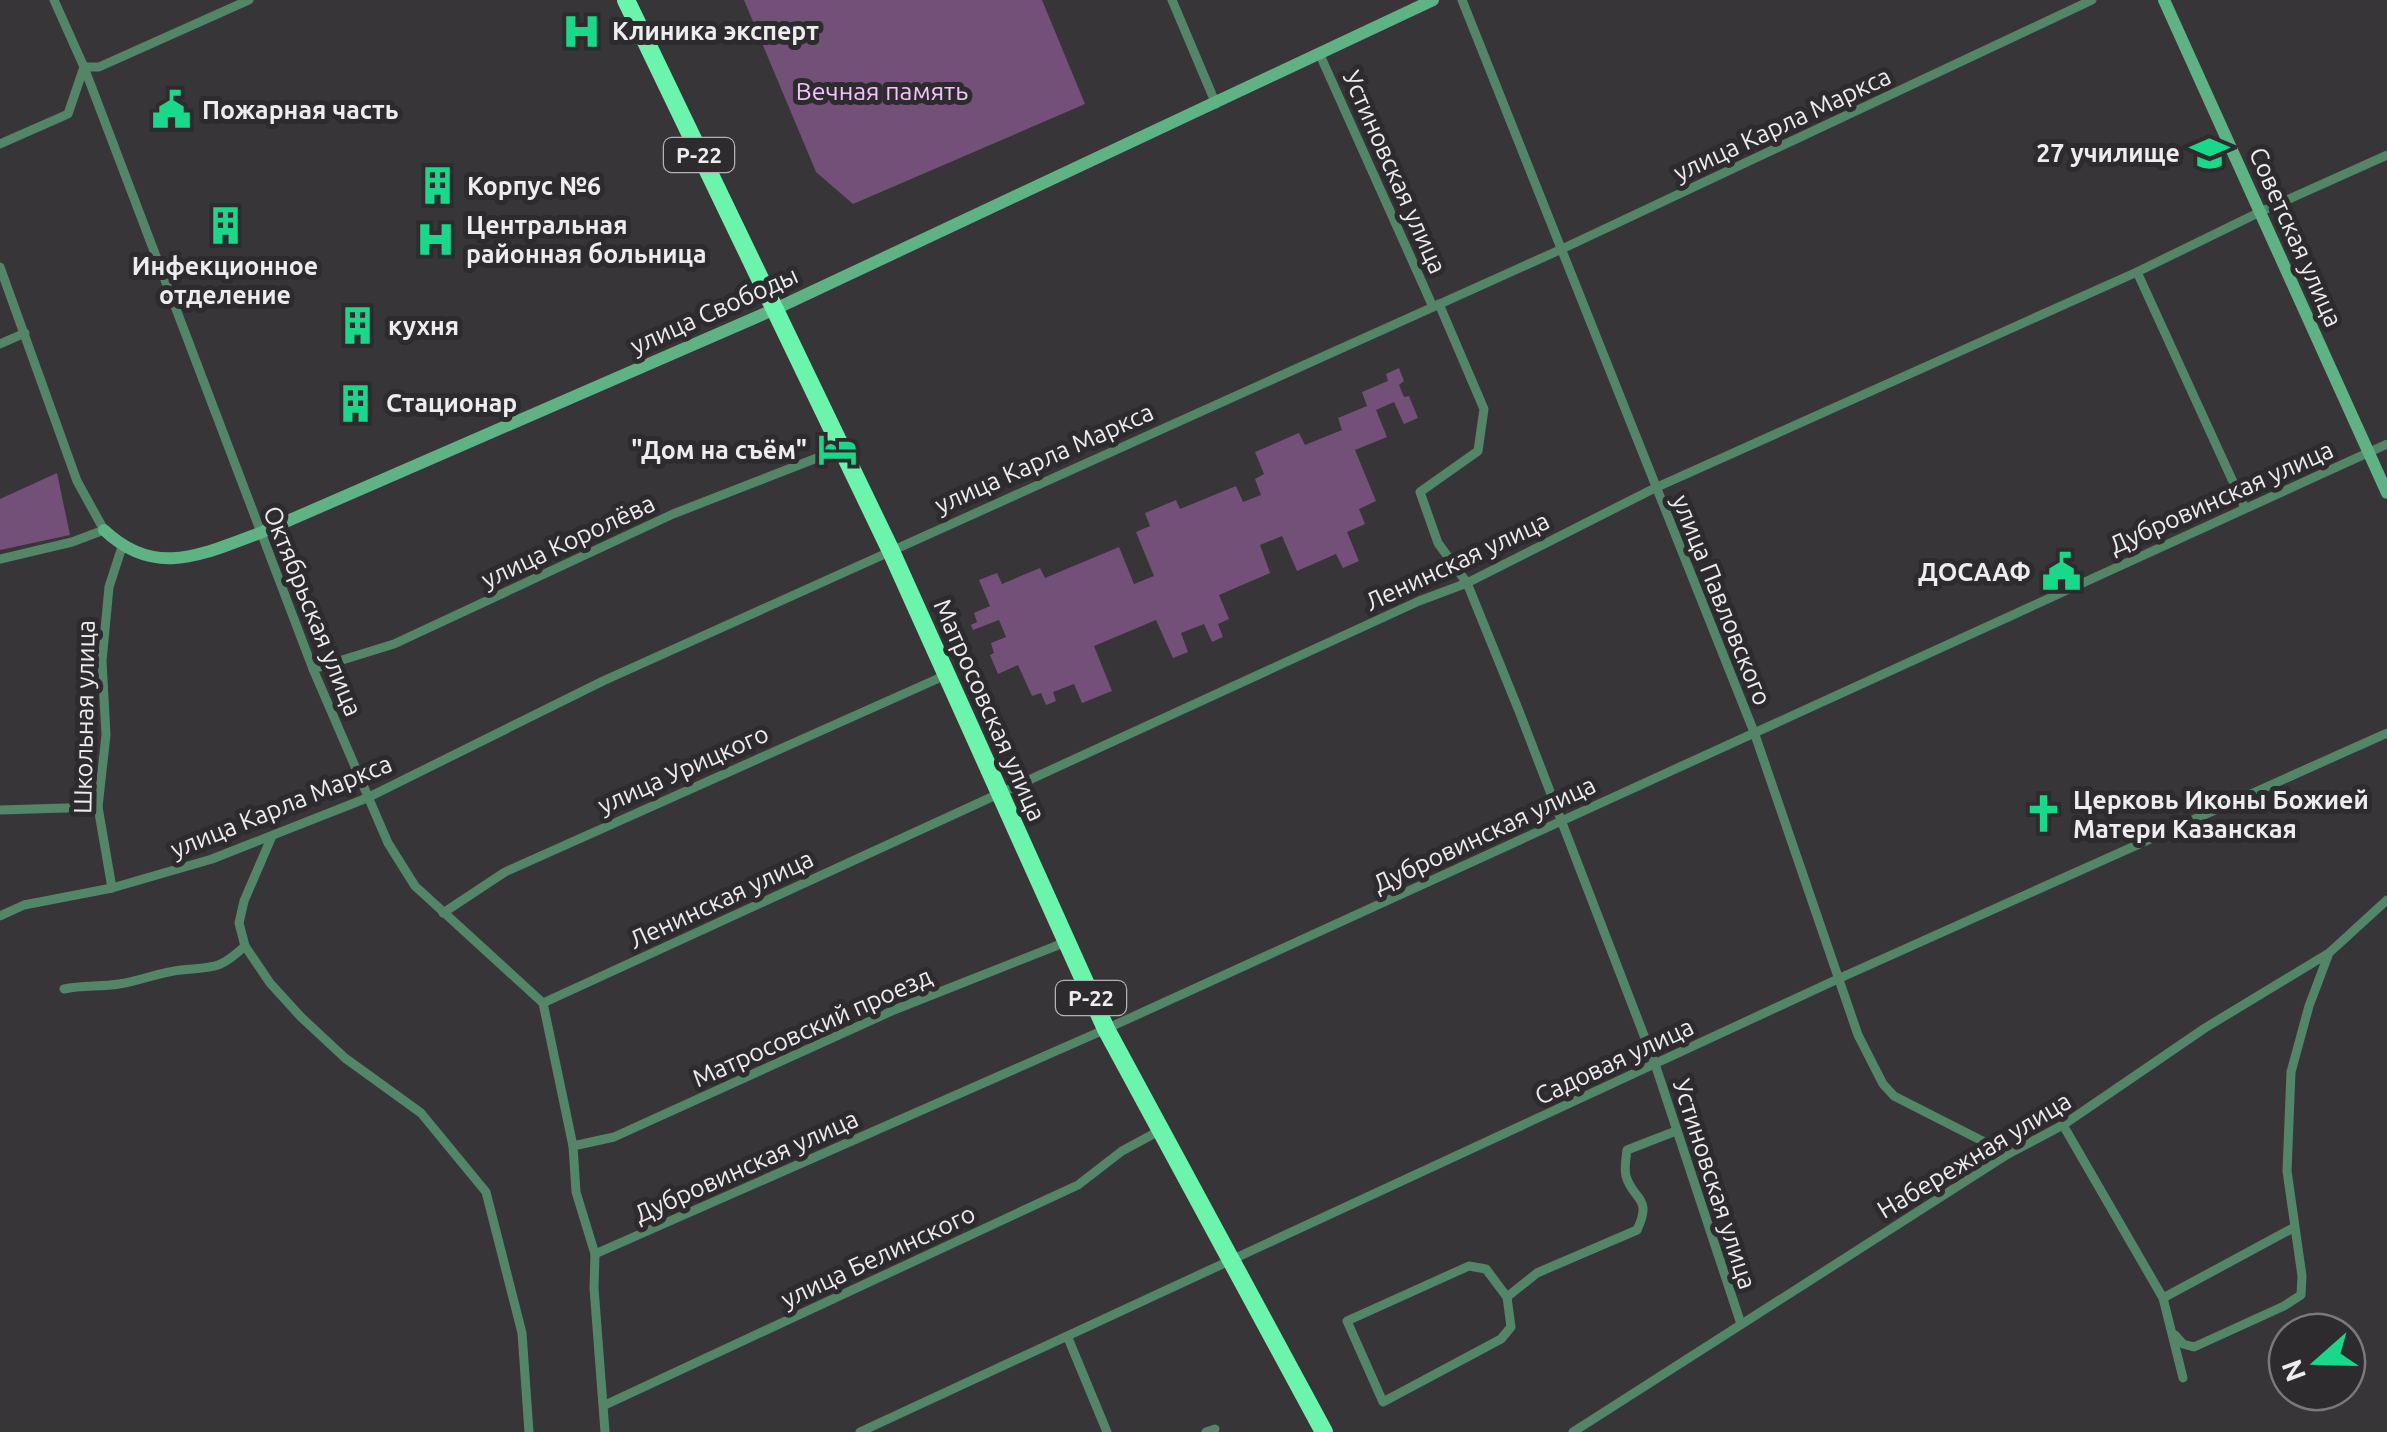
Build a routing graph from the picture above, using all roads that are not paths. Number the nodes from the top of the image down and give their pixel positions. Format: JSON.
{"nodes":[{"id":1,"x":54,"y":0,"type":"edge"},
{"id":2,"x":249,"y":0,"type":"edge"},
{"id":3,"x":626,"y":0,"type":"edge"},
{"id":4,"x":1172,"y":0,"type":"edge"},
{"id":5,"x":1433,"y":0,"type":"edge"},
{"id":6,"x":1462,"y":0,"type":"edge"},
{"id":7,"x":2092,"y":0,"type":"edge"},
{"id":8,"x":2164,"y":0,"type":"edge"},
{"id":9,"x":1320,"y":55,"type":"junction"},
{"id":10,"x":84,"y":68,"type":"junction"},
{"id":11,"x":1216,"y":104,"type":"junction"},
{"id":12,"x":0,"y":144,"type":"edge"},
{"id":13,"x":2387,"y":155,"type":"edge"},
{"id":14,"x":2260,"y":212,"type":"junction"},
{"id":15,"x":1564,"y":248,"type":"junction"},
{"id":16,"x":0,"y":268,"type":"edge"},
{"id":17,"x":2137,"y":272,"type":"junction"},
{"id":18,"x":1436,"y":305,"type":"junction"},
{"id":19,"x":773,"y":310,"type":"junction"},
{"id":20,"x":25,"y":333,"type":"junction"},
{"id":21,"x":0,"y":344,"type":"edge"},
{"id":22,"x":2387,"y":444,"type":"edge"},
{"id":23,"x":841,"y":448,"type":"junction"},
{"id":24,"x":2368,"y":452,"type":"junction"},
{"id":25,"x":1654,"y":488,"type":"junction"},
{"id":26,"x":2387,"y":493,"type":"edge"},
{"id":27,"x":2245,"y":508,"type":"junction"},
{"id":28,"x":104,"y":530,"type":"junction"},
{"id":29,"x":260,"y":532,"type":"junction"},
{"id":30,"x":122,"y":547,"type":"junction"},
{"id":31,"x":890,"y":550,"type":"junction"},
{"id":32,"x":0,"y":559,"type":"edge"},
{"id":33,"x":1467,"y":584,"type":"junction"},
{"id":34,"x":313,"y":668,"type":"junction"},
{"id":35,"x":947,"y":674,"type":"junction"},
{"id":36,"x":1754,"y":732,"type":"junction"},
{"id":37,"x":2387,"y":733,"type":"edge"},
{"id":38,"x":1000,"y":791,"type":"junction"},
{"id":39,"x":367,"y":798,"type":"junction"},
{"id":40,"x":98,"y":807,"type":"junction"},
{"id":41,"x":0,"y":810,"type":"edge"},
{"id":42,"x":1562,"y":822,"type":"junction"},
{"id":43,"x":272,"y":836,"type":"junction"},
{"id":44,"x":112,"y":888,"type":"junction"},
{"id":45,"x":2387,"y":900,"type":"edge"},
{"id":46,"x":444,"y":913,"type":"junction"},
{"id":47,"x":0,"y":916,"type":"edge"},
{"id":48,"x":1066,"y":942,"type":"junction"},
{"id":49,"x":244,"y":946,"type":"junction"},
{"id":50,"x":2328,"y":953,"type":"junction"},
{"id":51,"x":1840,"y":978,"type":"junction"},
{"id":52,"x":64,"y":989,"type":"dead end"},
{"id":53,"x":543,"y":1004,"type":"junction"},
{"id":54,"x":1106,"y":1030,"type":"junction"},
{"id":55,"x":1655,"y":1064,"type":"junction"},
{"id":56,"x":2063,"y":1125,"type":"junction"},
{"id":57,"x":1160,"y":1131,"type":"junction"},
{"id":58,"x":1676,"y":1131,"type":"junction"},
{"id":59,"x":574,"y":1146,"type":"junction"},
{"id":60,"x":2008,"y":1154,"type":"junction"},
{"id":61,"x":2293,"y":1228,"type":"junction"},
{"id":62,"x":595,"y":1254,"type":"junction"},
{"id":63,"x":1230,"y":1258,"type":"junction"},
{"id":64,"x":1507,"y":1297,"type":"junction"},
{"id":65,"x":2163,"y":1298,"type":"junction"},
{"id":66,"x":1741,"y":1324,"type":"junction"},
{"id":67,"x":2174,"y":1335,"type":"junction"},
{"id":68,"x":1068,"y":1338,"type":"junction"},
{"id":69,"x":2183,"y":1378,"type":"dead end"},
{"id":70,"x":605,"y":1405,"type":"junction"},
{"id":71,"x":529,"y":1432,"type":"edge"},
{"id":72,"x":605,"y":1432,"type":"edge"},
{"id":73,"x":860,"y":1432,"type":"edge"},
{"id":74,"x":1107,"y":1432,"type":"edge"},
{"id":75,"x":1324,"y":1432,"type":"edge"},
{"id":76,"x":1573,"y":1432,"type":"edge"}],
"edges":[{"from":1,"to":10,"type":"street","name":"Октябрьская улица"},
{"from":2,"to":10,"type":"street"},
{"from":3,"to":19,"type":"highway","name":"Матросовская улица","number":"Р-22"},
{"from":4,"to":11,"type":"street"},
{"from":5,"to":9,"type":"street","name":"улица Свободы"},
{"from":6,"to":15,"type":"street","name":"улица Павловского"},
{"from":7,"to":15,"type":"street","name":"улица Карла Маркса"},
{"from":8,"to":14,"type":"street","name":"Советская улица"},
{"from":9,"to":11,"type":"street","name":"улица Свободы"},
{"from":9,"to":18,"type":"street","name":"Устиновская улица"},
{"from":10,"to":12,"type":"street"},
{"from":10,"to":29,"type":"street","name":"Октябрьская улица"},
{"from":11,"to":19,"type":"street","name":"улица Свободы"},
{"from":13,"to":14,"type":"street","name":"Ленинская улица"},
{"from":14,"to":17,"type":"street","name":"Ленинская улица"},
{"from":14,"to":24,"type":"street","name":"Советская улица"},
{"from":15,"to":18,"type":"street","name":"улица Карла Маркса"},
{"from":15,"to":25,"type":"street","name":"улица Павловского"},
{"from":16,"to":20,"type":"street"},
{"from":17,"to":25,"type":"street","name":"Ленинская улица"},
{"from":17,"to":27,"type":"street"},
{"from":18,"to":31,"type":"street","name":"улица Карла Маркса"},
{"from":18,"to":33,"type":"street","name":"Устиновская улица"},
{"from":19,"to":23,"type":"highway","name":"Матросовская улица","number":"Р-22"},
{"from":19,"to":29,"type":"street","name":"улица Свободы"},
{"from":20,"to":21,"type":"street"},
{"from":20,"to":28,"type":"street"},
{"from":22,"to":24,"type":"street","name":"Дубровинская улица"},
{"from":23,"to":31,"type":"highway","name":"Матросовская улица","number":"Р-22"},
{"from":23,"to":34,"type":"street","name":"улица Королёва"},
{"from":24,"to":26,"type":"street","name":"Советская улица"},
{"from":24,"to":27,"type":"street","name":"Дубровинская улица"},
{"from":25,"to":33,"type":"street","name":"Ленинская улица"},
{"from":25,"to":36,"type":"street","name":"улица Павловского"},
{"from":27,"to":36,"type":"street","name":"Дубровинская улица"},
{"from":28,"to":30,"type":"street","name":"улица Свободы"},
{"from":28,"to":32,"type":"street"},
{"from":29,"to":30,"type":"street","name":"улица Свободы"},
{"from":29,"to":34,"type":"street","name":"Октябрьская улица"},
{"from":30,"to":40,"type":"street","name":"Школьная улица"},
{"from":31,"to":35,"type":"highway","name":"Матросовская улица","number":"Р-22"},
{"from":31,"to":39,"type":"street","name":"улица Карла Маркса"},
{"from":33,"to":38,"type":"street","name":"Ленинская улица"},
{"from":33,"to":42,"type":"street","name":"Устиновская улица"},
{"from":34,"to":39,"type":"street","name":"Октябрьская улица"},
{"from":35,"to":38,"type":"highway","name":"Матросовская улица","number":"Р-22"},
{"from":35,"to":46,"type":"street","name":"улица Урицкого"},
{"from":36,"to":42,"type":"street","name":"Дубровинская улица"},
{"from":36,"to":51,"type":"street","name":"улица Павловского"},
{"from":37,"to":51,"type":"street","name":"Садовая улица"},
{"from":38,"to":48,"type":"highway","name":"Матросовская улица","number":"Р-22"},
{"from":38,"to":53,"type":"street","name":"Ленинская улица"},
{"from":39,"to":43,"type":"street","name":"улица Карла Маркса"},
{"from":39,"to":46,"type":"street","name":"Октябрьская улица"},
{"from":40,"to":41,"type":"street"},
{"from":40,"to":44,"type":"street","name":"Школьная улица"},
{"from":42,"to":54,"type":"street","name":"Дубровинская улица"},
{"from":42,"to":55,"type":"street","name":"Устиновская улица"},
{"from":43,"to":44,"type":"street","name":"улица Карла Маркса"},
{"from":43,"to":49,"type":"street"},
{"from":44,"to":47,"type":"street","name":"улица Карла Маркса"},
{"from":45,"to":50,"type":"street","name":"Набережная улица"},
{"from":46,"to":53,"type":"street","name":"Октябрьская улица"},
{"from":48,"to":54,"type":"highway","name":"Матросовская улица","number":"Р-22"},
{"from":48,"to":59,"type":"street","name":"Матросовский проезд"},
{"from":49,"to":52,"type":"street"},
{"from":49,"to":71,"type":"street"},
{"from":50,"to":56,"type":"street","name":"Набережная улица"},
{"from":50,"to":61,"type":"street"},
{"from":51,"to":55,"type":"street","name":"Садовая улица"},
{"from":51,"to":60,"type":"street","name":"улица Павловского"},
{"from":53,"to":59,"type":"street"},
{"from":54,"to":57,"type":"highway","name":"Матросовская улица","number":"Р-22"},
{"from":54,"to":62,"type":"street","name":"Дубровинская улица"},
{"from":55,"to":58,"type":"street","name":"Устиновская улица"},
{"from":55,"to":63,"type":"street","name":"Садовая улица"},
{"from":56,"to":60,"type":"street","name":"Набережная улица"},
{"from":56,"to":65,"type":"street"},
{"from":57,"to":63,"type":"highway","name":"Матросовская улица","number":"Р-22"},
{"from":57,"to":70,"type":"street","name":"улица Белинского"},
{"from":58,"to":64,"type":"street"},
{"from":58,"to":66,"type":"street","name":"Устиновская улица"},
{"from":59,"to":62,"type":"street"},
{"from":60,"to":66,"type":"street","name":"Набережная улица"},
{"from":61,"to":65,"type":"street"},
{"from":61,"to":67,"type":"street"},
{"from":62,"to":70,"type":"street"},
{"from":63,"to":68,"type":"street","name":"Садовая улица"},
{"from":63,"to":75,"type":"highway","name":"Матросовская улица","number":"Р-22"},
{"from":64,"to":64,"type":"street"},
{"from":65,"to":67,"type":"street"},
{"from":66,"to":76,"type":"street","name":"Набережная улица"},
{"from":67,"to":69,"type":"street"},
{"from":68,"to":73,"type":"street","name":"Садовая улица"},
{"from":68,"to":74,"type":"street"},
{"from":70,"to":72,"type":"street"}]}
